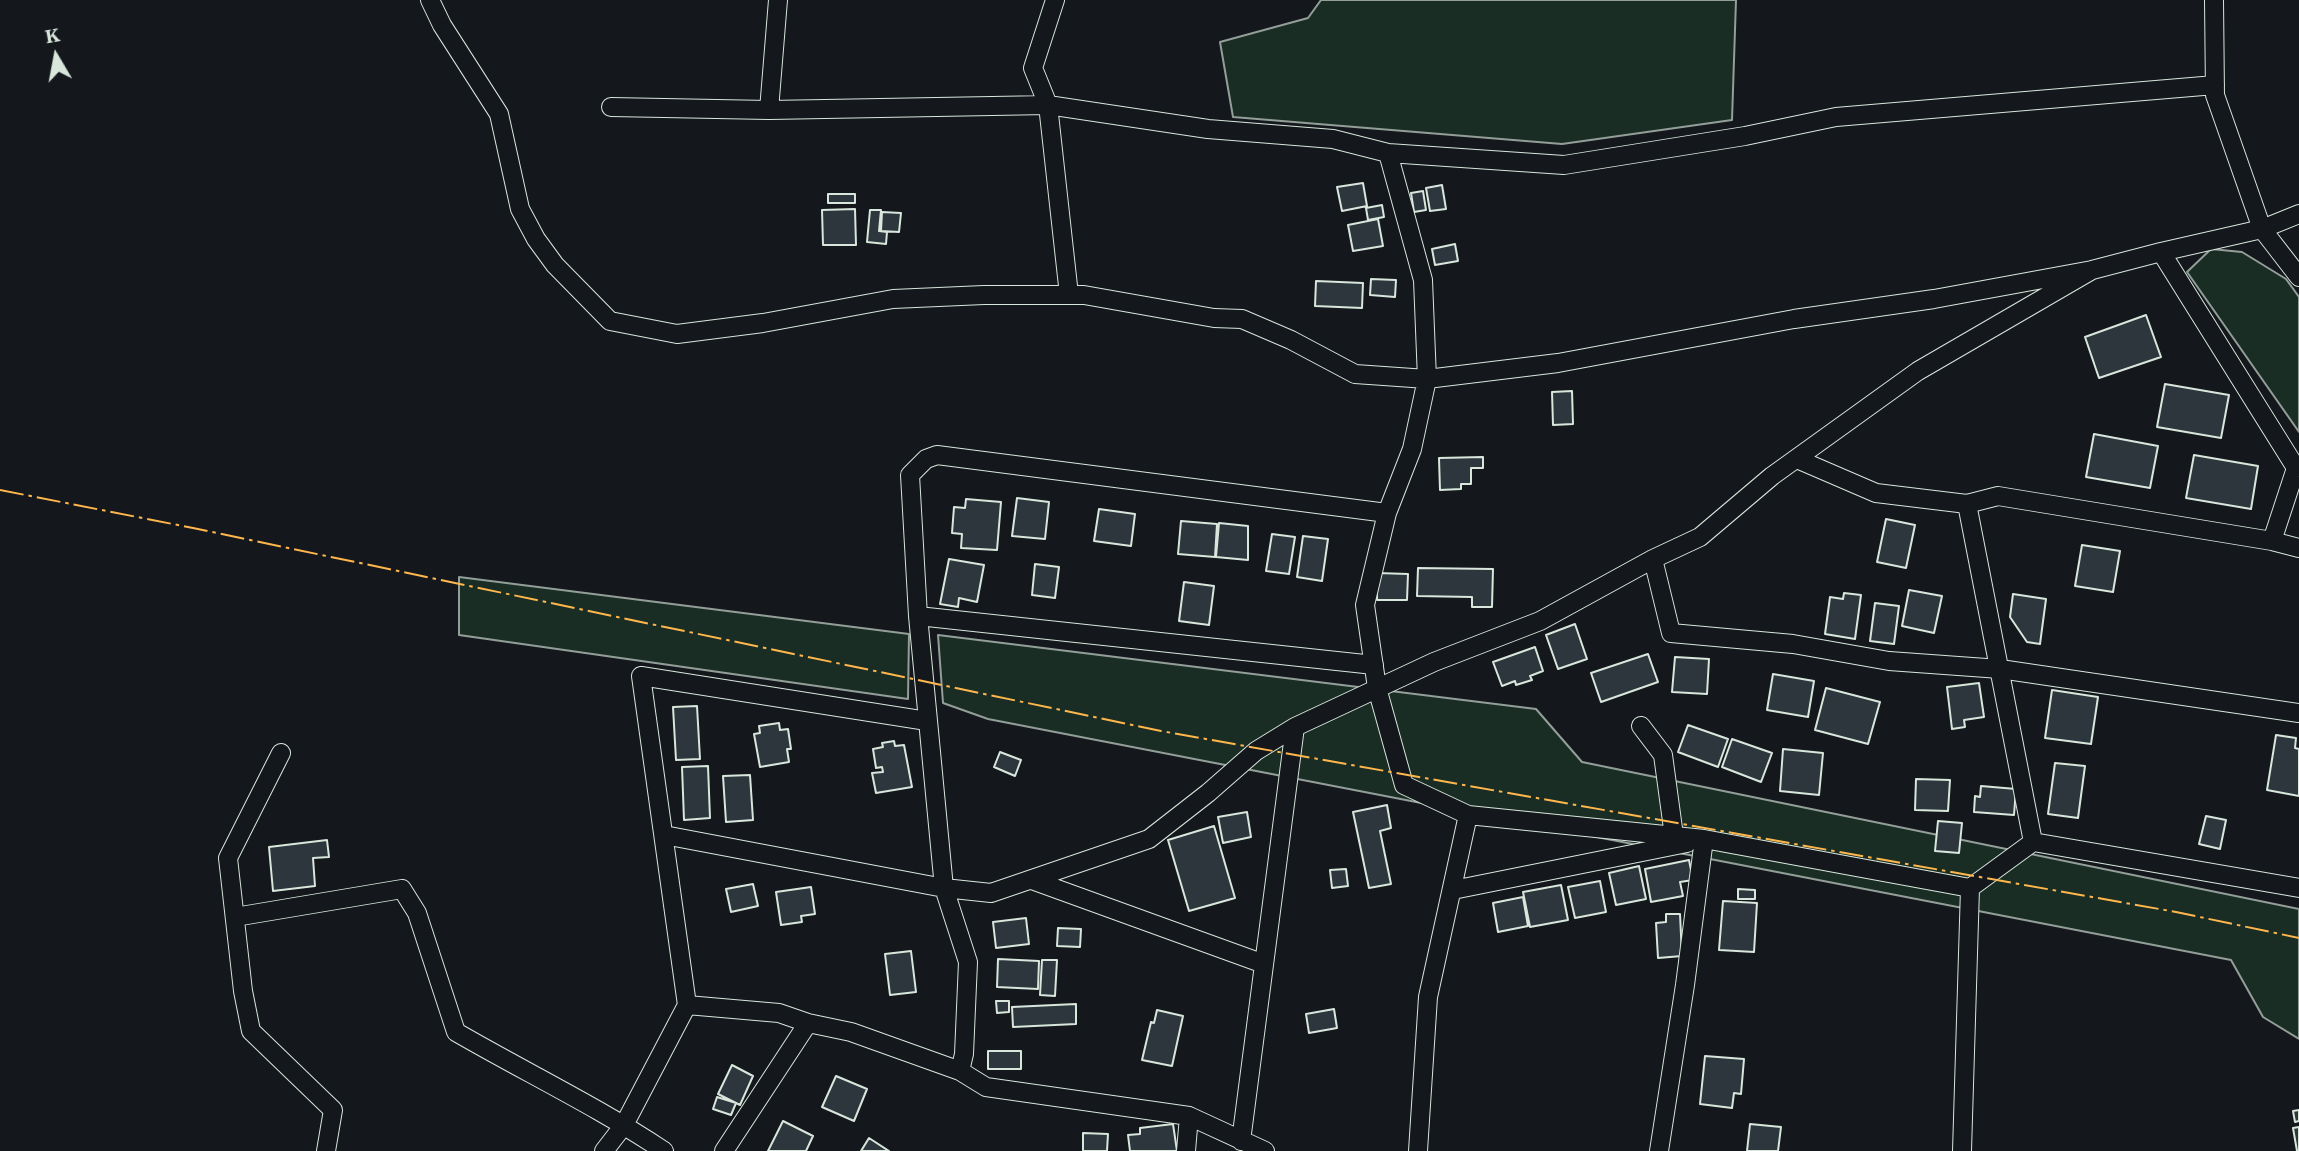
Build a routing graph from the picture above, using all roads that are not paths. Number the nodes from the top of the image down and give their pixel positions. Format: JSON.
{"nodes":[{"id":1,"x":430,"y":0,"type":"edge"},
{"id":2,"x":778,"y":0,"type":"edge"},
{"id":3,"x":1055,"y":0,"type":"edge"},
{"id":4,"x":2214,"y":0,"type":"edge"},
{"id":5,"x":2215,"y":85,"type":"junction"},
{"id":6,"x":1048,"y":105,"type":"junction"},
{"id":7,"x":611,"y":107,"type":"dead end"},
{"id":8,"x":769,"y":110,"type":"junction"},
{"id":9,"x":1388,"y":153,"type":"junction"},
{"id":10,"x":2299,"y":214,"type":"edge"},
{"id":11,"x":2262,"y":229,"type":"junction"},
{"id":12,"x":2161,"y":252,"type":"junction"},
{"id":13,"x":2092,"y":270,"type":"junction"},
{"id":14,"x":2299,"y":277,"type":"edge"},
{"id":15,"x":1069,"y":295,"type":"junction"},
{"id":16,"x":1427,"y":379,"type":"junction"},
{"id":17,"x":1797,"y":459,"type":"junction"},
{"id":18,"x":2298,"y":467,"type":"edge"},
{"id":19,"x":1967,"y":504,"type":"junction"},
{"id":20,"x":1387,"y":513,"type":"junction"},
{"id":21,"x":2272,"y":541,"type":"junction"},
{"id":22,"x":2299,"y":548,"type":"edge"},
{"id":23,"x":1653,"y":559,"type":"junction"},
{"id":24,"x":918,"y":616,"type":"junction"},
{"id":25,"x":1374,"y":665,"type":"junction"},
{"id":26,"x":2000,"y":669,"type":"junction"},
{"id":27,"x":1377,"y":688,"type":"junction"},
{"id":28,"x":2299,"y":713,"type":"edge"},
{"id":29,"x":927,"y":721,"type":"junction"},
{"id":30,"x":1641,"y":726,"type":"dead end"},
{"id":31,"x":1295,"y":727,"type":"junction"},
{"id":32,"x":281,"y":753,"type":"dead end"},
{"id":33,"x":1468,"y":814,"type":"junction"},
{"id":34,"x":664,"y":835,"type":"junction"},
{"id":35,"x":1674,"y":836,"type":"junction"},
{"id":36,"x":1704,"y":839,"type":"junction"},
{"id":37,"x":2033,"y":842,"type":"junction"},
{"id":38,"x":1032,"y":880,"type":"junction"},
{"id":39,"x":944,"y":888,"type":"junction"},
{"id":40,"x":1970,"y":888,"type":"junction"},
{"id":41,"x":2299,"y":888,"type":"edge"},
{"id":42,"x":1452,"y":890,"type":"junction"},
{"id":43,"x":235,"y":917,"type":"junction"},
{"id":44,"x":1264,"y":964,"type":"junction"},
{"id":45,"x":687,"y":1005,"type":"junction"},
{"id":46,"x":808,"y":1023,"type":"junction"},
{"id":47,"x":960,"y":1071,"type":"junction"},
{"id":48,"x":1189,"y":1116,"type":"junction"},
{"id":49,"x":624,"y":1125,"type":"junction"},
{"id":50,"x":1241,"y":1141,"type":"junction"},
{"id":51,"x":326,"y":1151,"type":"edge"},
{"id":52,"x":604,"y":1151,"type":"edge"},
{"id":53,"x":664,"y":1151,"type":"edge"},
{"id":54,"x":724,"y":1151,"type":"edge"},
{"id":55,"x":1186,"y":1151,"type":"edge"},
{"id":56,"x":1265,"y":1151,"type":"edge"},
{"id":57,"x":1418,"y":1151,"type":"edge"},
{"id":58,"x":1659,"y":1151,"type":"edge"},
{"id":59,"x":1962,"y":1151,"type":"edge"}],
"edges":[{"from":1,"to":15,"type":"street"},
{"from":2,"to":8,"type":"street"},
{"from":3,"to":6,"type":"street"},
{"from":4,"to":5,"type":"street"},
{"from":5,"to":9,"type":"street"},
{"from":5,"to":11,"type":"street"},
{"from":6,"to":8,"type":"street"},
{"from":6,"to":9,"type":"street"},
{"from":6,"to":15,"type":"street"},
{"from":7,"to":8,"type":"street"},
{"from":9,"to":16,"type":"street"},
{"from":10,"to":11,"type":"street"},
{"from":11,"to":12,"type":"street"},
{"from":11,"to":14,"type":"street"},
{"from":12,"to":13,"type":"street"},
{"from":12,"to":18,"type":"street"},
{"from":13,"to":16,"type":"street"},
{"from":13,"to":17,"type":"street"},
{"from":15,"to":16,"type":"street"},
{"from":16,"to":20,"type":"street"},
{"from":17,"to":19,"type":"street"},
{"from":17,"to":23,"type":"street"},
{"from":18,"to":21,"type":"street"},
{"from":19,"to":21,"type":"street"},
{"from":19,"to":26,"type":"street"},
{"from":20,"to":24,"type":"street"},
{"from":20,"to":25,"type":"street"},
{"from":21,"to":22,"type":"street"},
{"from":23,"to":26,"type":"street"},
{"from":23,"to":27,"type":"street"},
{"from":24,"to":25,"type":"street"},
{"from":24,"to":29,"type":"street"},
{"from":25,"to":27,"type":"street"},
{"from":26,"to":28,"type":"street"},
{"from":26,"to":37,"type":"street"},
{"from":27,"to":31,"type":"street"},
{"from":27,"to":33,"type":"street"},
{"from":29,"to":34,"type":"street"},
{"from":29,"to":39,"type":"street"},
{"from":30,"to":35,"type":"street"},
{"from":31,"to":38,"type":"street"},
{"from":31,"to":44,"type":"street"},
{"from":32,"to":43,"type":"street"},
{"from":33,"to":35,"type":"street"},
{"from":33,"to":42,"type":"street"},
{"from":34,"to":39,"type":"street"},
{"from":34,"to":45,"type":"street"},
{"from":35,"to":36,"type":"street"},
{"from":36,"to":40,"type":"street"},
{"from":36,"to":42,"type":"street"},
{"from":36,"to":58,"type":"street"},
{"from":37,"to":40,"type":"street"},
{"from":37,"to":41,"type":"street"},
{"from":38,"to":39,"type":"street"},
{"from":38,"to":44,"type":"street"},
{"from":39,"to":47,"type":"street"},
{"from":40,"to":59,"type":"street"},
{"from":42,"to":57,"type":"street"},
{"from":43,"to":49,"type":"street"},
{"from":43,"to":51,"type":"street"},
{"from":44,"to":50,"type":"street"},
{"from":45,"to":46,"type":"street"},
{"from":45,"to":49,"type":"street"},
{"from":46,"to":47,"type":"street"},
{"from":46,"to":54,"type":"street"},
{"from":47,"to":48,"type":"street"},
{"from":48,"to":50,"type":"street"},
{"from":48,"to":55,"type":"street"},
{"from":49,"to":52,"type":"street"},
{"from":49,"to":53,"type":"street"},
{"from":50,"to":56,"type":"street"}]}
